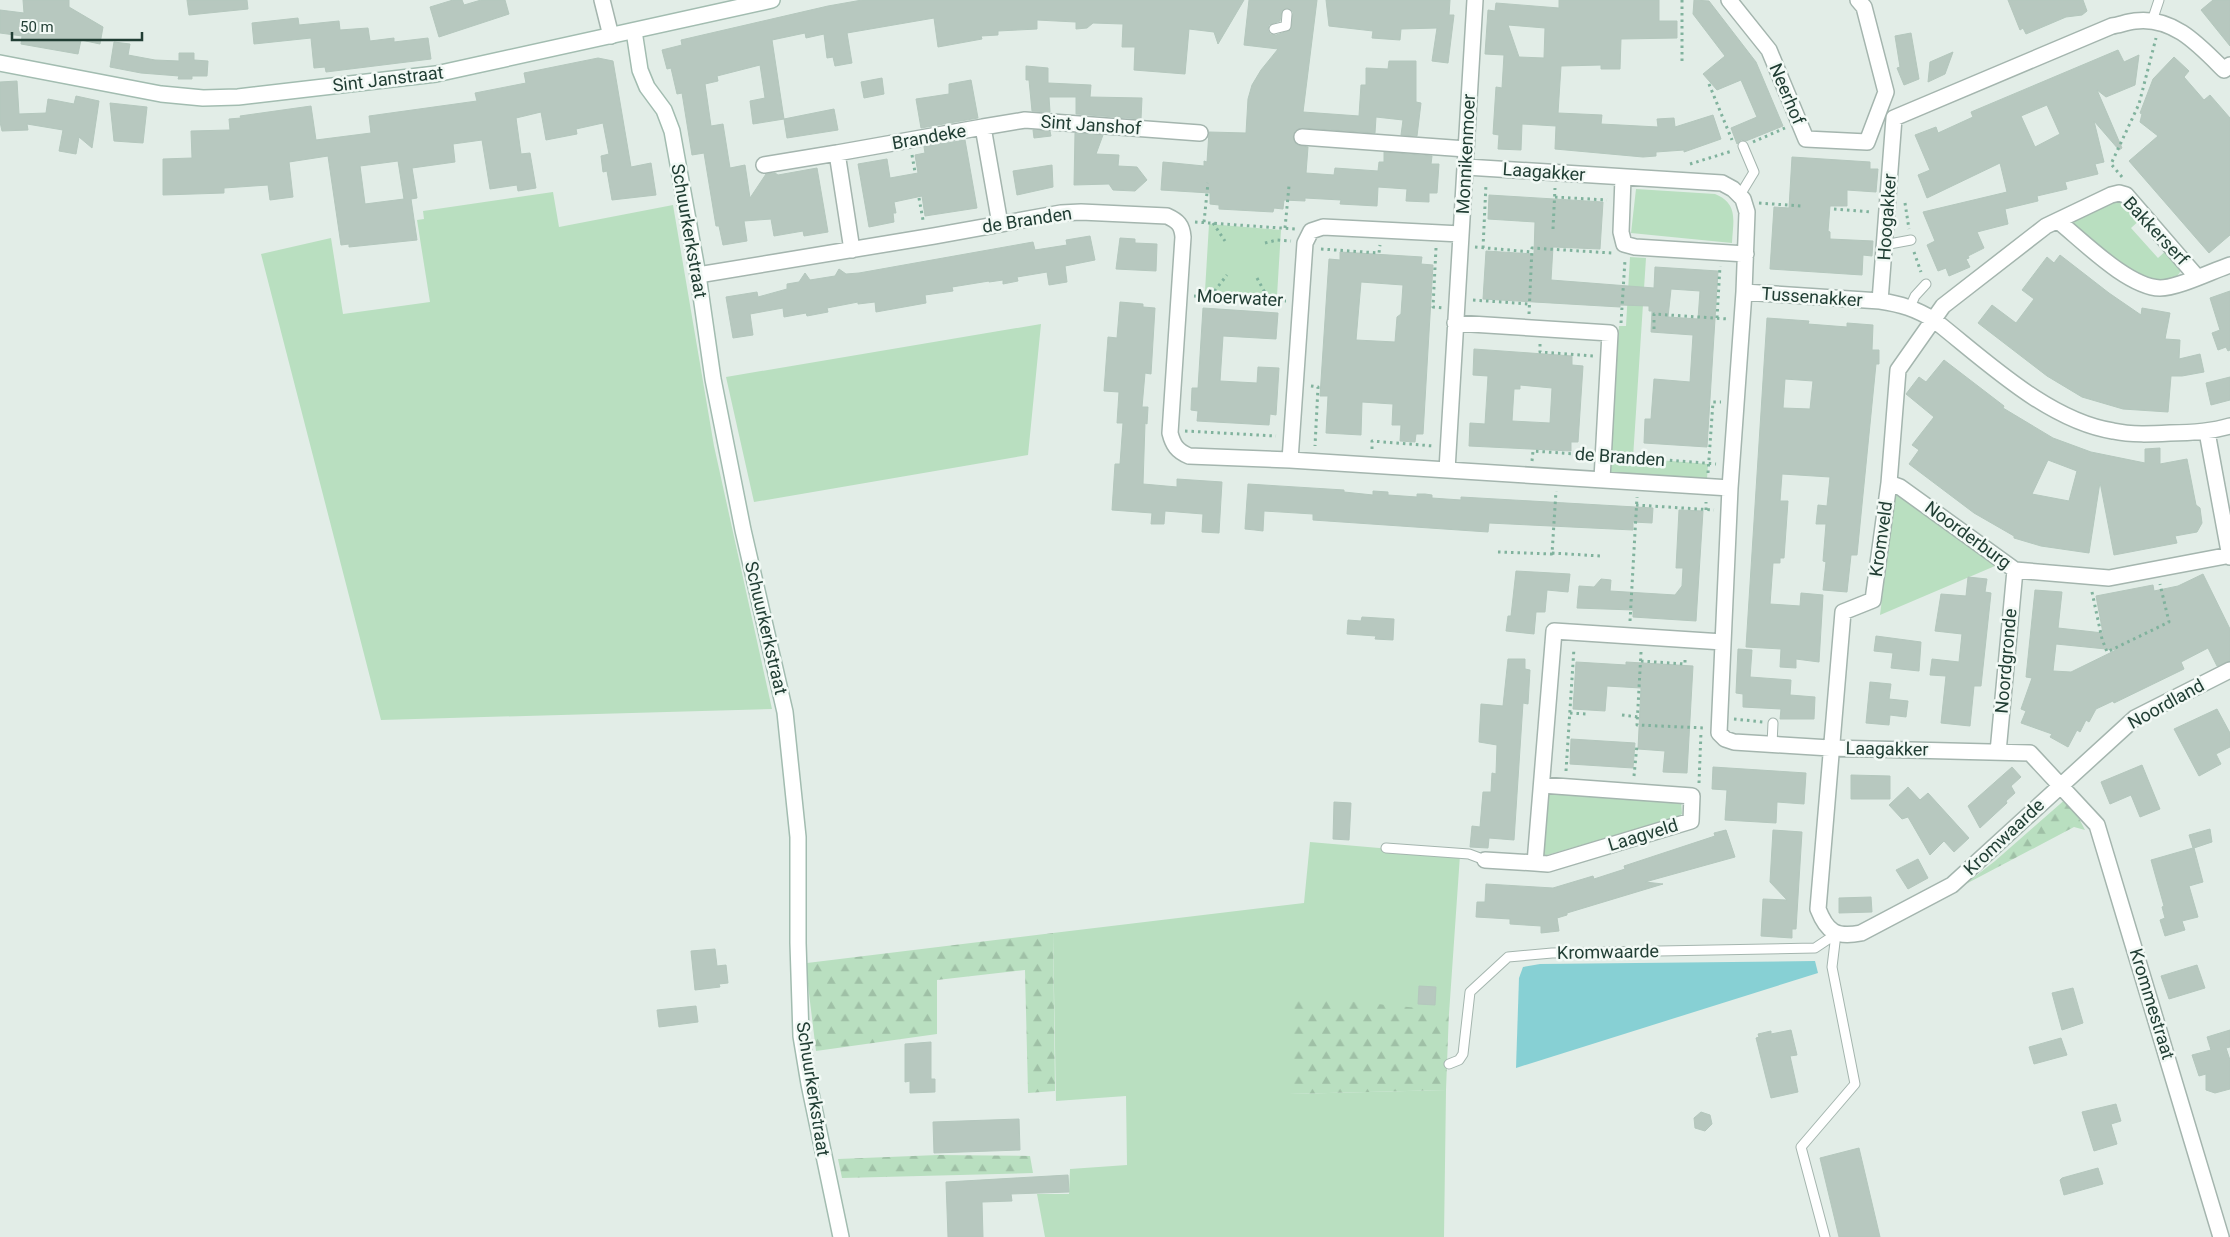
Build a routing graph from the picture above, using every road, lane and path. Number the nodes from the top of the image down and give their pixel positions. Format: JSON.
{"nodes":[{"id":1,"x":602,"y":0,"type":"edge"},
{"id":2,"x":772,"y":0,"type":"edge"},
{"id":3,"x":1475,"y":0,"type":"edge"},
{"id":4,"x":1682,"y":0,"type":"edge"},
{"id":5,"x":1729,"y":0,"type":"edge"},
{"id":6,"x":1858,"y":0,"type":"edge"},
{"id":7,"x":2159,"y":0,"type":"edge"},
{"id":8,"x":1287,"y":14,"type":"dead end"},
{"id":9,"x":2156,"y":22,"type":"junction"},
{"id":10,"x":1274,"y":29,"type":"dead end"},
{"id":11,"x":634,"y":31,"type":"junction"},
{"id":12,"x":610,"y":36,"type":"junction"},
{"id":13,"x":0,"y":63,"type":"edge"},
{"id":14,"x":1682,"y":64,"type":"dead end"},
{"id":15,"x":2228,"y":71,"type":"edge"},
{"id":16,"x":1709,"y":84,"type":"dead end"},
{"id":17,"x":1799,"y":122,"type":"junction"},
{"id":18,"x":983,"y":127,"type":"junction"},
{"id":19,"x":1200,"y":132,"type":"dead end"},
{"id":20,"x":1302,"y":138,"type":"dead end"},
{"id":21,"x":1740,"y":148,"type":"junction"},
{"id":22,"x":1466,"y":149,"type":"junction"},
{"id":23,"x":837,"y":152,"type":"junction"},
{"id":24,"x":912,"y":153,"type":"dead end"},
{"id":25,"x":764,"y":166,"type":"dead end"},
{"id":26,"x":1682,"y":166,"type":"dead end"},
{"id":27,"x":1466,"y":167,"type":"junction"},
{"id":28,"x":1487,"y":168,"type":"junction"},
{"id":29,"x":915,"y":172,"type":"dead end"},
{"id":30,"x":1556,"y":173,"type":"junction"},
{"id":31,"x":1623,"y":178,"type":"junction"},
{"id":32,"x":1208,"y":182,"type":"dead end"},
{"id":33,"x":1289,"y":186,"type":"dead end"},
{"id":34,"x":2119,"y":193,"type":"junction"},
{"id":35,"x":1555,"y":197,"type":"junction"},
{"id":36,"x":919,"y":198,"type":"dead end"},
{"id":37,"x":1743,"y":199,"type":"junction"},
{"id":38,"x":1622,"y":200,"type":"junction"},
{"id":39,"x":1801,"y":206,"type":"dead end"},
{"id":40,"x":1834,"y":209,"type":"dead end"},
{"id":41,"x":1887,"y":213,"type":"junction"},
{"id":42,"x":923,"y":220,"type":"dead end"},
{"id":43,"x":2058,"y":221,"type":"junction"},
{"id":44,"x":1204,"y":222,"type":"junction"},
{"id":45,"x":1212,"y":222,"type":"junction"},
{"id":46,"x":1000,"y":224,"type":"junction"},
{"id":47,"x":1182,"y":228,"type":"junction"},
{"id":48,"x":1285,"y":228,"type":"junction"},
{"id":49,"x":1553,"y":229,"type":"dead end"},
{"id":50,"x":1381,"y":230,"type":"junction"},
{"id":51,"x":1437,"y":233,"type":"junction"},
{"id":52,"x":1307,"y":240,"type":"junction"},
{"id":53,"x":1461,"y":240,"type":"junction"},
{"id":54,"x":1911,"y":240,"type":"dead end"},
{"id":55,"x":1225,"y":241,"type":"dead end"},
{"id":56,"x":1265,"y":243,"type":"dead end"},
{"id":57,"x":1884,"y":245,"type":"junction"},
{"id":58,"x":1483,"y":248,"type":"junction"},
{"id":59,"x":1626,"y":249,"type":"junction"},
{"id":60,"x":852,"y":250,"type":"junction"},
{"id":61,"x":1532,"y":252,"type":"junction"},
{"id":62,"x":1720,"y":252,"type":"junction"},
{"id":63,"x":1746,"y":254,"type":"junction"},
{"id":64,"x":2230,"y":265,"type":"edge"},
{"id":65,"x":698,"y":275,"type":"junction"},
{"id":66,"x":1227,"y":275,"type":"dead end"},
{"id":67,"x":2197,"y":277,"type":"junction"},
{"id":68,"x":1257,"y":278,"type":"dead end"},
{"id":69,"x":1926,"y":284,"type":"dead end"},
{"id":70,"x":1744,"y":292,"type":"junction"},
{"id":71,"x":1179,"y":295,"type":"junction"},
{"id":72,"x":1213,"y":297,"type":"junction"},
{"id":73,"x":1269,"y":300,"type":"junction"},
{"id":74,"x":1880,"y":301,"type":"junction"},
{"id":75,"x":1301,"y":302,"type":"junction"},
{"id":76,"x":1529,"y":304,"type":"junction"},
{"id":77,"x":1910,"y":307,"type":"junction"},
{"id":78,"x":1456,"y":310,"type":"junction"},
{"id":79,"x":1717,"y":318,"type":"junction"},
{"id":80,"x":1742,"y":320,"type":"junction"},
{"id":81,"x":1934,"y":320,"type":"junction"},
{"id":82,"x":1534,"y":328,"type":"junction"},
{"id":83,"x":1654,"y":329,"type":"dead end"},
{"id":84,"x":1610,"y":333,"type":"junction"},
{"id":85,"x":1609,"y":357,"type":"junction"},
{"id":86,"x":1296,"y":385,"type":"junction"},
{"id":87,"x":1736,"y":404,"type":"junction"},
{"id":88,"x":2230,"y":426,"type":"edge"},
{"id":89,"x":1170,"y":430,"type":"junction"},
{"id":90,"x":2207,"y":432,"type":"junction"},
{"id":91,"x":1292,"y":437,"type":"junction"},
{"id":92,"x":1448,"y":447,"type":"junction"},
{"id":93,"x":1603,"y":455,"type":"junction"},
{"id":94,"x":1290,"y":460,"type":"junction"},
{"id":95,"x":1314,"y":461,"type":"junction"},
{"id":96,"x":1709,"y":463,"type":"junction"},
{"id":97,"x":1371,"y":465,"type":"junction"},
{"id":98,"x":1732,"y":465,"type":"junction"},
{"id":99,"x":1447,"y":470,"type":"junction"},
{"id":100,"x":1532,"y":475,"type":"junction"},
{"id":101,"x":1557,"y":476,"type":"junction"},
{"id":102,"x":1602,"y":479,"type":"junction"},
{"id":103,"x":1638,"y":482,"type":"junction"},
{"id":104,"x":1889,"y":483,"type":"junction"},
{"id":105,"x":1707,"y":486,"type":"junction"},
{"id":106,"x":1730,"y":488,"type":"junction"},
{"id":107,"x":1636,"y":505,"type":"junction"},
{"id":108,"x":1706,"y":510,"type":"junction"},
{"id":109,"x":1729,"y":511,"type":"junction"},
{"id":110,"x":1498,"y":552,"type":"dead end"},
{"id":111,"x":1552,"y":553,"type":"junction"},
{"id":112,"x":1600,"y":556,"type":"dead end"},
{"id":113,"x":2230,"y":556,"type":"edge"},
{"id":114,"x":2158,"y":569,"type":"junction"},
{"id":115,"x":2015,"y":570,"type":"junction"},
{"id":116,"x":2091,"y":577,"type":"junction"},
{"id":117,"x":1575,"y":633,"type":"junction"},
{"id":118,"x":1636,"y":637,"type":"junction"},
{"id":119,"x":1687,"y":640,"type":"junction"},
{"id":120,"x":1723,"y":642,"type":"junction"},
{"id":121,"x":1641,"y":661,"type":"junction"},
{"id":122,"x":2230,"y":670,"type":"edge"},
{"id":123,"x":1570,"y":713,"type":"junction"},
{"id":124,"x":1587,"y":714,"type":"dead end"},
{"id":125,"x":1622,"y":715,"type":"dead end"},
{"id":126,"x":1638,"y":716,"type":"junction"},
{"id":127,"x":1718,"y":723,"type":"junction"},
{"id":128,"x":1773,"y":723,"type":"joint"},
{"id":129,"x":1702,"y":728,"type":"junction"},
{"id":130,"x":1772,"y":744,"type":"junction"},
{"id":131,"x":1637,"y":745,"type":"dead end"},
{"id":132,"x":1830,"y":748,"type":"junction"},
{"id":133,"x":1998,"y":752,"type":"junction"},
{"id":134,"x":2061,"y":784,"type":"junction"},
{"id":135,"x":1542,"y":785,"type":"junction"},
{"id":136,"x":1566,"y":787,"type":"junction"},
{"id":137,"x":1633,"y":792,"type":"junction"},
{"id":138,"x":1692,"y":796,"type":"junction"},
{"id":139,"x":1386,"y":848,"type":"dead end"},
{"id":140,"x":1485,"y":860,"type":"joint"},
{"id":141,"x":1535,"y":863,"type":"junction"},
{"id":142,"x":1836,"y":934,"type":"junction"},
{"id":143,"x":1449,"y":1064,"type":"dead end"},
{"id":144,"x":841,"y":1237,"type":"edge"},
{"id":145,"x":1825,"y":1237,"type":"edge"},
{"id":146,"x":2221,"y":1237,"type":"edge"}],
"edges":[{"from":1,"to":12,"type":"street"},
{"from":2,"to":11,"type":"street","name":"Sint Janstraat"},
{"from":3,"to":22,"type":"street","name":"Monnikenmoer"},
{"from":4,"to":14,"type":"path"},
{"from":5,"to":17,"type":"street","name":"Neerhof"},
{"from":6,"to":17,"type":"street","name":"Neerhof"},
{"from":7,"to":9,"type":"lane"},
{"from":8,"to":10,"type":"lane"},
{"from":9,"to":15,"type":"street","name":"Hoogakker"},
{"from":9,"to":34,"type":"path"},
{"from":9,"to":41,"type":"street","name":"Hoogakker"},
{"from":11,"to":12,"type":"street","name":"Sint Janstraat"},
{"from":11,"to":65,"type":"street","name":"Schuurkerkstraat"},
{"from":12,"to":13,"type":"street","name":"Sint Janstraat"},
{"from":16,"to":21,"type":"path"},
{"from":17,"to":21,"type":"path"},
{"from":18,"to":19,"type":"street","name":"Sint Janshof"},
{"from":18,"to":23,"type":"street","name":"Brandeke"},
{"from":18,"to":46,"type":"street","name":"Brandeke"},
{"from":20,"to":22,"type":"street"},
{"from":21,"to":26,"type":"path"},
{"from":21,"to":37,"type":"lane"},
{"from":22,"to":27,"type":"street","name":"Monnikenmoer"},
{"from":23,"to":25,"type":"street","name":"Brandeke"},
{"from":23,"to":60,"type":"street"},
{"from":24,"to":29,"type":"path"},
{"from":27,"to":28,"type":"street","name":"Laagakker"},
{"from":27,"to":53,"type":"street","name":"Monnikenmoer"},
{"from":28,"to":30,"type":"street","name":"Laagakker"},
{"from":28,"to":58,"type":"path","name":"Monnikenmoer"},
{"from":30,"to":31,"type":"street","name":"Laagakker"},
{"from":30,"to":35,"type":"path"},
{"from":31,"to":37,"type":"street","name":"Laagakker"},
{"from":31,"to":38,"type":"street"},
{"from":32,"to":44,"type":"path"},
{"from":33,"to":48,"type":"path"},
{"from":34,"to":43,"type":"street","name":"Bakkerserf"},
{"from":34,"to":67,"type":"street","name":"Bakkerserf"},
{"from":35,"to":38,"type":"path","name":"Laagakker"},
{"from":35,"to":49,"type":"path"},
{"from":36,"to":42,"type":"path"},
{"from":37,"to":39,"type":"path"},
{"from":37,"to":63,"type":"street"},
{"from":38,"to":59,"type":"street"},
{"from":40,"to":41,"type":"path"},
{"from":41,"to":57,"type":"street","name":"Hoogakker"},
{"from":43,"to":67,"type":"street","name":"Bakkerserf"},
{"from":43,"to":81,"type":"street","name":"Bakkerserf"},
{"from":44,"to":45,"type":"path"},
{"from":44,"to":47,"type":"path"},
{"from":45,"to":48,"type":"path"},
{"from":45,"to":55,"type":"path"},
{"from":46,"to":47,"type":"street","name":"de Branden"},
{"from":46,"to":60,"type":"street","name":"de Branden"},
{"from":47,"to":71,"type":"street","name":"de Branden"},
{"from":48,"to":52,"type":"path"},
{"from":50,"to":51,"type":"street"},
{"from":50,"to":52,"type":"street"},
{"from":50,"to":52,"type":"path"},
{"from":51,"to":53,"type":"street"},
{"from":51,"to":78,"type":"path","name":"Monnikenmoer"},
{"from":52,"to":56,"type":"path"},
{"from":52,"to":75,"type":"street","name":"Moerwater"},
{"from":53,"to":58,"type":"path"},
{"from":53,"to":78,"type":"street","name":"Monnikenmoer"},
{"from":54,"to":57,"type":"lane"},
{"from":57,"to":74,"type":"street","name":"Hoogakker"},
{"from":58,"to":61,"type":"path"},
{"from":59,"to":61,"type":"path"},
{"from":59,"to":62,"type":"street"},
{"from":59,"to":84,"type":"path"},
{"from":60,"to":65,"type":"street","name":"de Branden"},
{"from":61,"to":76,"type":"path"},
{"from":62,"to":63,"type":"street"},
{"from":62,"to":79,"type":"path"},
{"from":63,"to":70,"type":"street"},
{"from":64,"to":67,"type":"street","name":"Bakkerserf"},
{"from":65,"to":144,"type":"street","name":"Schuurkerkstraat"},
{"from":66,"to":72,"type":"path"},
{"from":68,"to":73,"type":"path"},
{"from":69,"to":77,"type":"lane"},
{"from":70,"to":74,"type":"street","name":"Tussenakker"},
{"from":70,"to":80,"type":"street"},
{"from":71,"to":72,"type":"path","name":"Moerwater"},
{"from":71,"to":89,"type":"street","name":"de Branden"},
{"from":72,"to":73,"type":"path","name":"Moerwater"},
{"from":73,"to":75,"type":"path","name":"Moerwater"},
{"from":74,"to":77,"type":"street"},
{"from":75,"to":86,"type":"street","name":"Moerwater"},
{"from":76,"to":78,"type":"path"},
{"from":76,"to":82,"type":"path"},
{"from":77,"to":81,"type":"street"},
{"from":78,"to":82,"type":"street"},
{"from":78,"to":92,"type":"street","name":"Monnikenmoer"},
{"from":79,"to":80,"type":"path"},
{"from":79,"to":83,"type":"path"},
{"from":80,"to":87,"type":"street"},
{"from":81,"to":90,"type":"street"},
{"from":81,"to":104,"type":"street","name":"Kromveld"},
{"from":82,"to":84,"type":"street"},
{"from":82,"to":85,"type":"path"},
{"from":84,"to":85,"type":"street"},
{"from":85,"to":93,"type":"street"},
{"from":86,"to":91,"type":"street","name":"Moerwater"},
{"from":86,"to":95,"type":"path"},
{"from":87,"to":96,"type":"path"},
{"from":87,"to":98,"type":"street"},
{"from":88,"to":90,"type":"street"},
{"from":89,"to":91,"type":"path"},
{"from":89,"to":94,"type":"street","name":"de Branden"},
{"from":90,"to":113,"type":"street"},
{"from":91,"to":94,"type":"street","name":"Moerwater"},
{"from":92,"to":97,"type":"path"},
{"from":92,"to":99,"type":"street","name":"Monnikenmoer"},
{"from":93,"to":96,"type":"path","name":"de Branden"},
{"from":93,"to":100,"type":"path","name":"de Branden"},
{"from":93,"to":102,"type":"street"},
{"from":94,"to":95,"type":"street","name":"de Branden"},
{"from":95,"to":97,"type":"street","name":"de Branden"},
{"from":96,"to":98,"type":"path","name":"de Branden"},
{"from":96,"to":105,"type":"path"},
{"from":97,"to":99,"type":"street","name":"de Branden"},
{"from":98,"to":106,"type":"street"},
{"from":99,"to":100,"type":"street","name":"de Branden"},
{"from":100,"to":101,"type":"street","name":"de Branden"},
{"from":101,"to":102,"type":"street","name":"de Branden"},
{"from":101,"to":111,"type":"path"},
{"from":102,"to":103,"type":"street","name":"de Branden"},
{"from":103,"to":105,"type":"street","name":"de Branden"},
{"from":103,"to":107,"type":"path"},
{"from":104,"to":115,"type":"street","name":"Noorderburg"},
{"from":104,"to":132,"type":"street","name":"Kromveld"},
{"from":105,"to":106,"type":"street","name":"de Branden"},
{"from":105,"to":108,"type":"path"},
{"from":106,"to":109,"type":"street"},
{"from":107,"to":108,"type":"path"},
{"from":107,"to":118,"type":"path"},
{"from":108,"to":109,"type":"path"},
{"from":109,"to":120,"type":"street"},
{"from":110,"to":111,"type":"path"},
{"from":111,"to":112,"type":"path"},
{"from":113,"to":114,"type":"street","name":"Noorderburg"},
{"from":114,"to":116,"type":"street","name":"Noorderburg"},
{"from":114,"to":116,"type":"path"},
{"from":115,"to":116,"type":"street","name":"Noorderburg"},
{"from":115,"to":133,"type":"street","name":"Noordgronde"},
{"from":117,"to":118,"type":"street"},
{"from":117,"to":123,"type":"path"},
{"from":117,"to":135,"type":"street"},
{"from":118,"to":119,"type":"street"},
{"from":118,"to":121,"type":"path"},
{"from":119,"to":120,"type":"street"},
{"from":119,"to":121,"type":"path"},
{"from":120,"to":127,"type":"street"},
{"from":121,"to":126,"type":"path"},
{"from":122,"to":134,"type":"street","name":"Noordland"},
{"from":123,"to":124,"type":"path"},
{"from":123,"to":136,"type":"path"},
{"from":125,"to":126,"type":"path"},
{"from":126,"to":129,"type":"path"},
{"from":127,"to":128,"type":"path"},
{"from":127,"to":129,"type":"path"},
{"from":127,"to":130,"type":"street","name":"Laagakker"},
{"from":128,"to":130,"type":"lane"},
{"from":129,"to":138,"type":"path"},
{"from":130,"to":132,"type":"street","name":"Laagakker"},
{"from":131,"to":137,"type":"path"},
{"from":132,"to":133,"type":"street","name":"Laagakker"},
{"from":132,"to":142,"type":"street"},
{"from":133,"to":134,"type":"street","name":"Laagakker"},
{"from":134,"to":142,"type":"street","name":"Kromwaarde"},
{"from":134,"to":146,"type":"street","name":"Krommestraat"},
{"from":135,"to":136,"type":"street","name":"Laagveld"},
{"from":135,"to":141,"type":"street"},
{"from":136,"to":137,"type":"street","name":"Laagveld"},
{"from":137,"to":138,"type":"street","name":"Laagveld"},
{"from":138,"to":141,"type":"street","name":"Laagveld"},
{"from":139,"to":140,"type":"lane"},
{"from":140,"to":141,"type":"street","name":"Laagveld"},
{"from":142,"to":143,"type":"lane","name":"Kromwaarde"},
{"from":142,"to":145,"type":"lane"}]}
